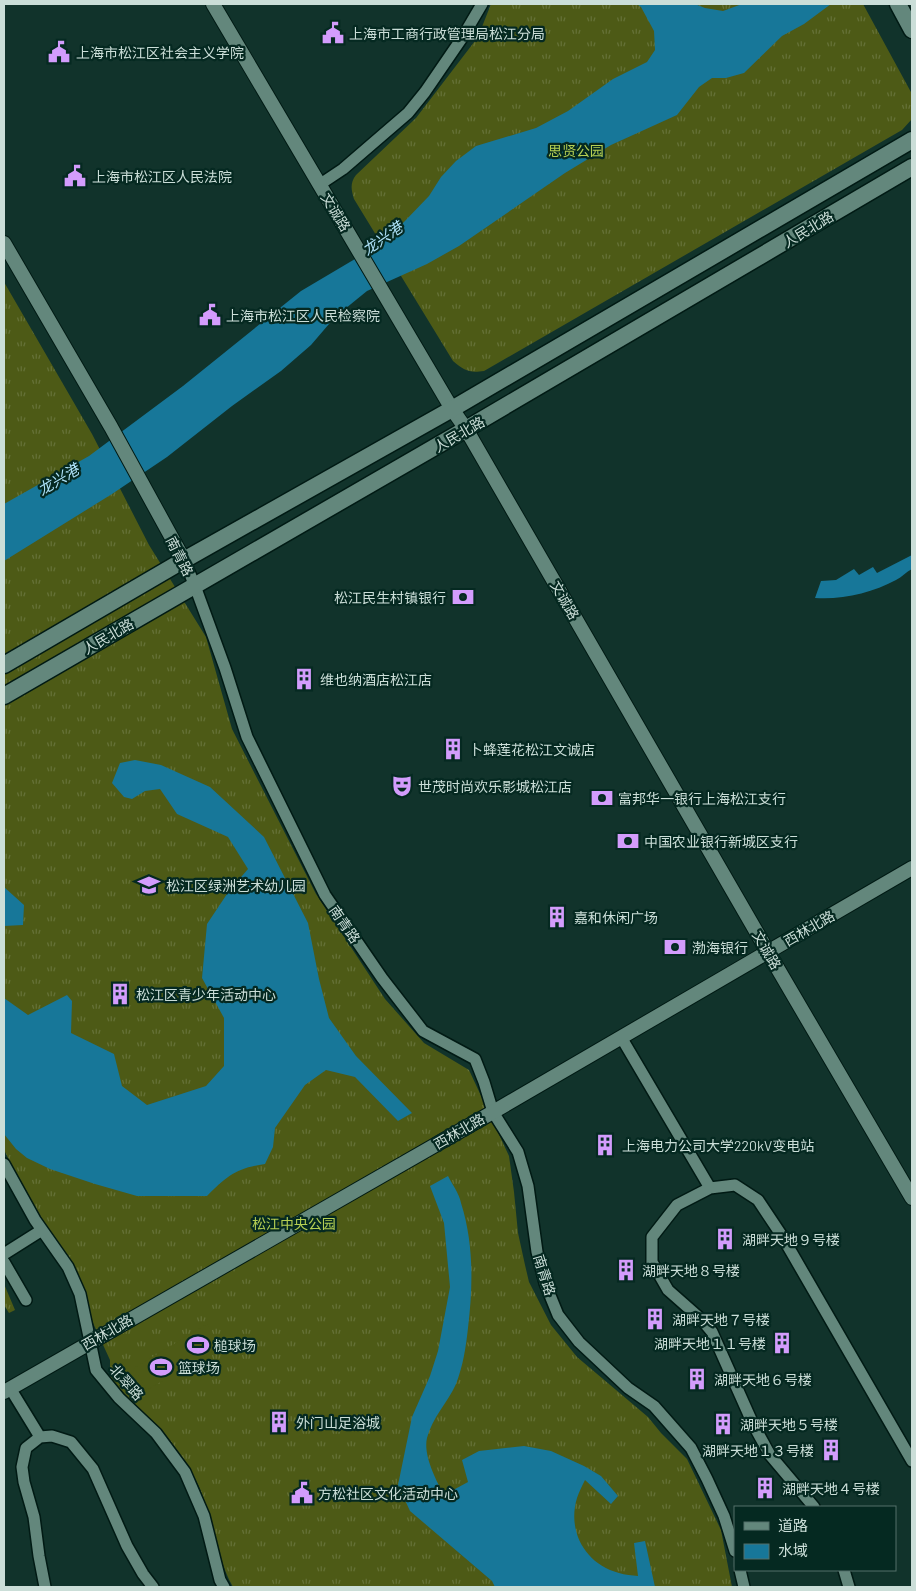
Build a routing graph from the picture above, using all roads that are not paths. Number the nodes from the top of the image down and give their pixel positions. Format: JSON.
{"nodes":[{"id":1,"x":213,"y":4,"type":"edge"},
{"id":2,"x":482,"y":4,"type":"edge"},
{"id":3,"x":898,"y":4,"type":"edge"},
{"id":4,"x":912,"y":30,"type":"edge"},
{"id":5,"x":912,"y":140,"type":"edge"},
{"id":6,"x":912,"y":167,"type":"edge"},
{"id":7,"x":319,"y":185,"type":"junction"},
{"id":8,"x":4,"y":243,"type":"edge"},
{"id":9,"x":452,"y":409,"type":"junction"},
{"id":10,"x":466,"y":430,"type":"junction"},
{"id":11,"x":184,"y":560,"type":"junction"},
{"id":12,"x":195,"y":586,"type":"junction"},
{"id":13,"x":4,"y":665,"type":"edge"},
{"id":14,"x":4,"y":696,"type":"edge"},
{"id":15,"x":912,"y":868,"type":"edge"},
{"id":16,"x":768,"y":952,"type":"junction"},
{"id":17,"x":621,"y":1038,"type":"junction"},
{"id":18,"x":493,"y":1112,"type":"junction"},
{"id":19,"x":4,"y":1164,"type":"edge"},
{"id":20,"x":710,"y":1188,"type":"junction"},
{"id":21,"x":912,"y":1198,"type":"edge"},
{"id":22,"x":42,"y":1230,"type":"junction"},
{"id":23,"x":4,"y":1254,"type":"edge"},
{"id":24,"x":4,"y":1262,"type":"edge"},
{"id":25,"x":26,"y":1300,"type":"dead end"},
{"id":26,"x":91,"y":1342,"type":"junction"},
{"id":27,"x":7,"y":1390,"type":"edge"},
{"id":28,"x":40,"y":1437,"type":"junction"},
{"id":29,"x":912,"y":1461,"type":"edge"},
{"id":30,"x":813,"y":1506,"type":"edge"},
{"id":31,"x":734,"y":1548,"type":"edge"},
{"id":32,"x":740,"y":1571,"type":"edge"},
{"id":33,"x":844,"y":1571,"type":"edge"},
{"id":34,"x":45,"y":1587,"type":"edge"},
{"id":35,"x":153,"y":1587,"type":"edge"},
{"id":36,"x":224,"y":1587,"type":"edge"},
{"id":37,"x":744,"y":1587,"type":"edge"},
{"id":38,"x":849,"y":1587,"type":"edge"}],
"edges":[{"from":1,"to":7,"type":"street","name":"文诚路"},
{"from":2,"to":7,"type":"street"},
{"from":3,"to":4,"type":"main road"},
{"from":5,"to":9,"type":"main road","name":"人民北路"},
{"from":6,"to":10,"type":"main road","name":"人民北路"},
{"from":7,"to":9,"type":"street","name":"文诚路"},
{"from":8,"to":11,"type":"street","name":"南青路"},
{"from":9,"to":10,"type":"street","name":"文诚路"},
{"from":9,"to":11,"type":"main road","name":"人民北路"},
{"from":10,"to":12,"type":"main road","name":"人民北路"},
{"from":10,"to":16,"type":"street","name":"文诚路"},
{"from":11,"to":12,"type":"street","name":"南青路"},
{"from":11,"to":13,"type":"main road","name":"人民北路"},
{"from":12,"to":14,"type":"main road","name":"人民北路"},
{"from":12,"to":18,"type":"street","name":"南青路"},
{"from":15,"to":16,"type":"street","name":"西林北路"},
{"from":16,"to":17,"type":"street","name":"西林北路"},
{"from":16,"to":21,"type":"street","name":"文诚路"},
{"from":17,"to":18,"type":"street","name":"西林北路"},
{"from":17,"to":20,"type":"street"},
{"from":18,"to":26,"type":"street","name":"西林北路"},
{"from":18,"to":31,"type":"street","name":"南青路"},
{"from":19,"to":22,"type":"street","name":"北翠路"},
{"from":20,"to":29,"type":"street"},
{"from":20,"to":30,"type":"street"},
{"from":22,"to":23,"type":"street"},
{"from":22,"to":26,"type":"street","name":"北翠路"},
{"from":24,"to":25,"type":"street"},
{"from":26,"to":27,"type":"street","name":"西林北路"},
{"from":26,"to":36,"type":"street","name":"北翠路"},
{"from":27,"to":28,"type":"street"},
{"from":28,"to":34,"type":"street"},
{"from":28,"to":35,"type":"street"},
{"from":32,"to":37,"type":"street"},
{"from":33,"to":38,"type":"street"}]}
